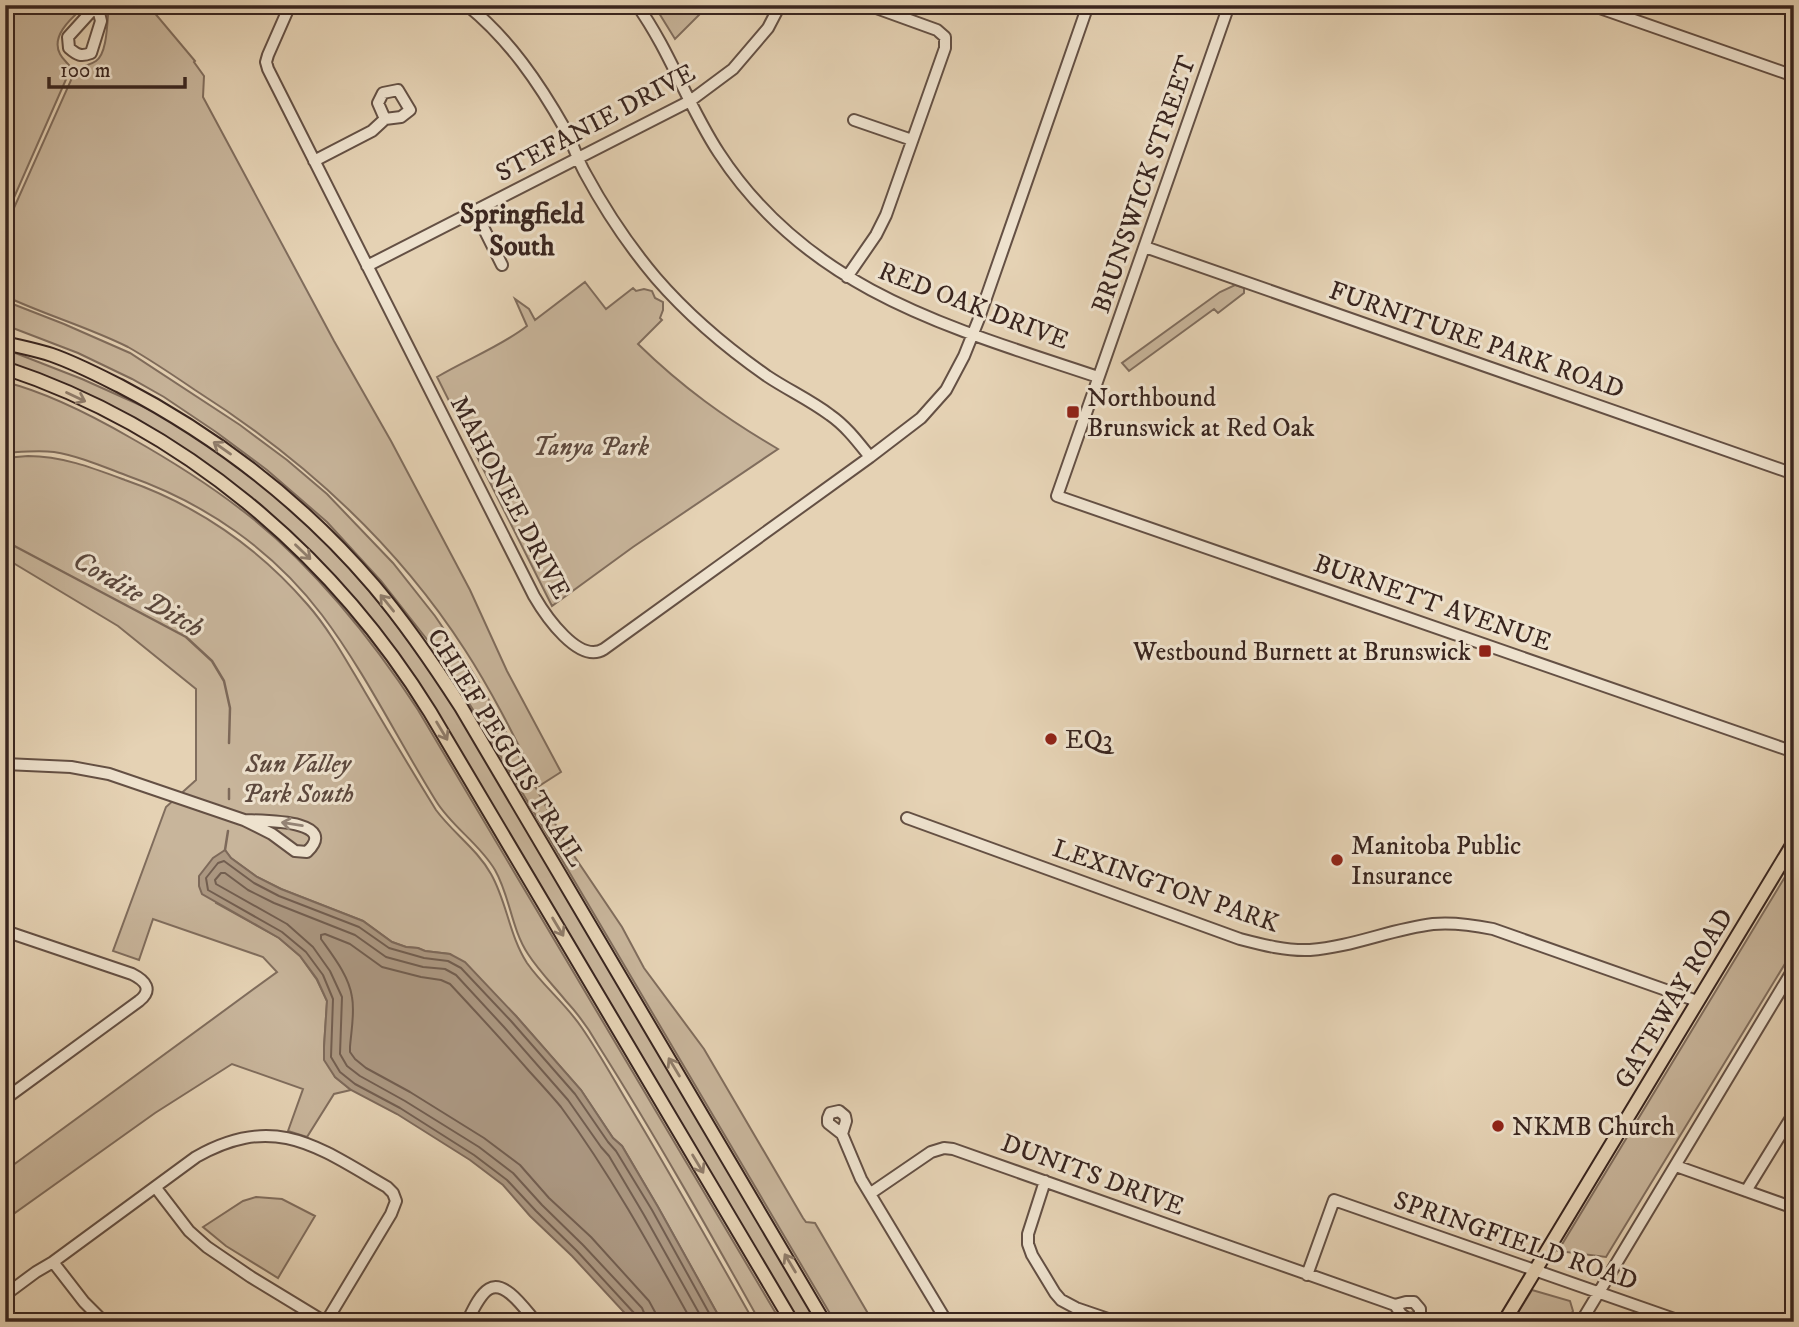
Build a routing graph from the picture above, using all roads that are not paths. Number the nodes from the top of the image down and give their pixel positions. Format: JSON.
{"nodes":[{"id":1,"x":290,"y":5,"type":"edge"},
{"id":2,"x":467,"y":5,"type":"edge"},
{"id":3,"x":637,"y":5,"type":"edge"},
{"id":4,"x":780,"y":5,"type":"edge"},
{"id":5,"x":868,"y":5,"type":"edge"},
{"id":6,"x":1088,"y":5,"type":"edge"},
{"id":7,"x":1229,"y":5,"type":"edge"},
{"id":8,"x":1591,"y":5,"type":"edge"},
{"id":9,"x":1794,"y":76,"type":"edge"},
{"id":10,"x":690,"y":101,"type":"junction"},
{"id":11,"x":385,"y":119,"type":"dead end"},
{"id":12,"x":854,"y":120,"type":"dead end"},
{"id":13,"x":912,"y":140,"type":"junction"},
{"id":14,"x":578,"y":159,"type":"junction"},
{"id":15,"x":314,"y":161,"type":"junction"},
{"id":16,"x":475,"y":211,"type":"junction"},
{"id":17,"x":1145,"y":247,"type":"junction"},
{"id":18,"x":502,"y":265,"type":"dead end"},
{"id":19,"x":367,"y":266,"type":"junction"},
{"id":20,"x":847,"y":277,"type":"junction"},
{"id":21,"x":5,"y":334,"type":"edge"},
{"id":22,"x":972,"y":335,"type":"junction"},
{"id":23,"x":5,"y":343,"type":"edge"},
{"id":24,"x":52,"y":355,"type":"junction"},
{"id":25,"x":8,"y":370,"type":"edge"},
{"id":26,"x":1098,"y":377,"type":"junction"},
{"id":27,"x":870,"y":457,"type":"junction"},
{"id":28,"x":1794,"y":474,"type":"edge"},
{"id":29,"x":1057,"y":496,"type":"joint"},
{"id":30,"x":1794,"y":752,"type":"edge"},
{"id":31,"x":5,"y":764,"type":"edge"},
{"id":32,"x":907,"y":818,"type":"dead end"},
{"id":33,"x":244,"y":820,"type":"junction"},
{"id":34,"x":1794,"y":842,"type":"edge"},
{"id":35,"x":5,"y":931,"type":"edge"},
{"id":36,"x":1794,"y":968,"type":"edge"},
{"id":37,"x":1697,"y":1001,"type":"junction"},
{"id":38,"x":5,"y":1099,"type":"edge"},
{"id":39,"x":1794,"y":1113,"type":"edge"},
{"id":40,"x":842,"y":1134,"type":"dead end"},
{"id":41,"x":1676,"y":1166,"type":"junction"},
{"id":42,"x":1045,"y":1181,"type":"junction"},
{"id":43,"x":156,"y":1188,"type":"junction"},
{"id":44,"x":1746,"y":1191,"type":"junction"},
{"id":45,"x":871,"y":1193,"type":"junction"},
{"id":46,"x":1794,"y":1208,"type":"edge"},
{"id":47,"x":53,"y":1262,"type":"junction"},
{"id":48,"x":1536,"y":1271,"type":"junction"},
{"id":49,"x":1307,"y":1275,"type":"junction"},
{"id":50,"x":1599,"y":1292,"type":"junction"},
{"id":51,"x":5,"y":1294,"type":"edge"},
{"id":52,"x":1395,"y":1305,"type":"dead end"},
{"id":53,"x":104,"y":1322,"type":"edge"},
{"id":54,"x":325,"y":1322,"type":"edge"},
{"id":55,"x":467,"y":1322,"type":"edge"},
{"id":56,"x":536,"y":1322,"type":"edge"},
{"id":57,"x":792,"y":1322,"type":"edge"},
{"id":58,"x":824,"y":1322,"type":"edge"},
{"id":59,"x":947,"y":1322,"type":"edge"},
{"id":60,"x":1117,"y":1322,"type":"edge"},
{"id":61,"x":1504,"y":1322,"type":"edge"},
{"id":62,"x":1581,"y":1322,"type":"edge"},
{"id":63,"x":1683,"y":1322,"type":"edge"}],
"edges":[{"from":1,"to":15,"type":"street","name":"MAHONEE DRIVE"},
{"from":2,"to":14,"type":"street"},
{"from":3,"to":10,"type":"street","name":"RED OAK DRIVE"},
{"from":4,"to":10,"type":"street","name":"STEFANIE DRIVE"},
{"from":5,"to":13,"type":"street"},
{"from":6,"to":22,"type":"street","name":"MAHONEE DRIVE"},
{"from":7,"to":17,"type":"street","name":"BRUNSWICK STREET"},
{"from":8,"to":9,"type":"street"},
{"from":10,"to":14,"type":"street","name":"STEFANIE DRIVE"},
{"from":10,"to":20,"type":"street","name":"RED OAK DRIVE"},
{"from":11,"to":15,"type":"street"},
{"from":12,"to":13,"type":"street"},
{"from":13,"to":20,"type":"street"},
{"from":14,"to":16,"type":"street","name":"STEFANIE DRIVE"},
{"from":14,"to":27,"type":"street"},
{"from":15,"to":19,"type":"street","name":"MAHONEE DRIVE"},
{"from":16,"to":18,"type":"street"},
{"from":16,"to":19,"type":"street","name":"STEFANIE DRIVE"},
{"from":17,"to":26,"type":"street","name":"BRUNSWICK STREET"},
{"from":17,"to":28,"type":"street","name":"FURNITURE PARK ROAD"},
{"from":19,"to":27,"type":"street","name":"MAHONEE DRIVE"},
{"from":20,"to":22,"type":"street","name":"RED OAK DRIVE"},
{"from":21,"to":24,"type":"main road"},
{"from":22,"to":26,"type":"street","name":"RED OAK DRIVE"},
{"from":22,"to":27,"type":"street","name":"MAHONEE DRIVE"},
{"from":23,"to":24,"type":"main road","name":"CHIEF PEGUIS TRAIL"},
{"from":58,"to":24,"type":"main road","name":"CHIEF PEGUIS TRAIL","one_way":true},
{"from":25,"to":57,"type":"main road","name":"CHIEF PEGUIS TRAIL","one_way":true},
{"from":26,"to":29,"type":"street","name":"BRUNSWICK STREET"},
{"from":29,"to":30,"type":"street","name":"BURNETT AVENUE"},
{"from":31,"to":33,"type":"street"},
{"from":32,"to":37,"type":"street","name":"LEXINGTON PARK"},
{"from":33,"to":33,"type":"street","one_way":true},
{"from":34,"to":37,"type":"main road","name":"GATEWAY ROAD"},
{"from":35,"to":38,"type":"street"},
{"from":36,"to":41,"type":"street"},
{"from":37,"to":48,"type":"main road","name":"GATEWAY ROAD"},
{"from":39,"to":44,"type":"street"},
{"from":40,"to":45,"type":"street"},
{"from":41,"to":44,"type":"street"},
{"from":41,"to":50,"type":"street"},
{"from":42,"to":45,"type":"street","name":"DUNITS DRIVE"},
{"from":42,"to":49,"type":"street","name":"DUNITS DRIVE"},
{"from":42,"to":60,"type":"street"},
{"from":43,"to":47,"type":"street"},
{"from":43,"to":54,"type":"street"},
{"from":43,"to":54,"type":"street"},
{"from":44,"to":46,"type":"street"},
{"from":45,"to":59,"type":"street"},
{"from":47,"to":51,"type":"street"},
{"from":47,"to":53,"type":"street"},
{"from":48,"to":49,"type":"street","name":"SPRINGFIELD ROAD"},
{"from":48,"to":50,"type":"street","name":"SPRINGFIELD ROAD"},
{"from":48,"to":61,"type":"main road","name":"GATEWAY ROAD"},
{"from":49,"to":52,"type":"street","name":"DUNITS DRIVE"},
{"from":50,"to":62,"type":"street"},
{"from":50,"to":63,"type":"street","name":"SPRINGFIELD ROAD"},
{"from":55,"to":56,"type":"street"}]}
